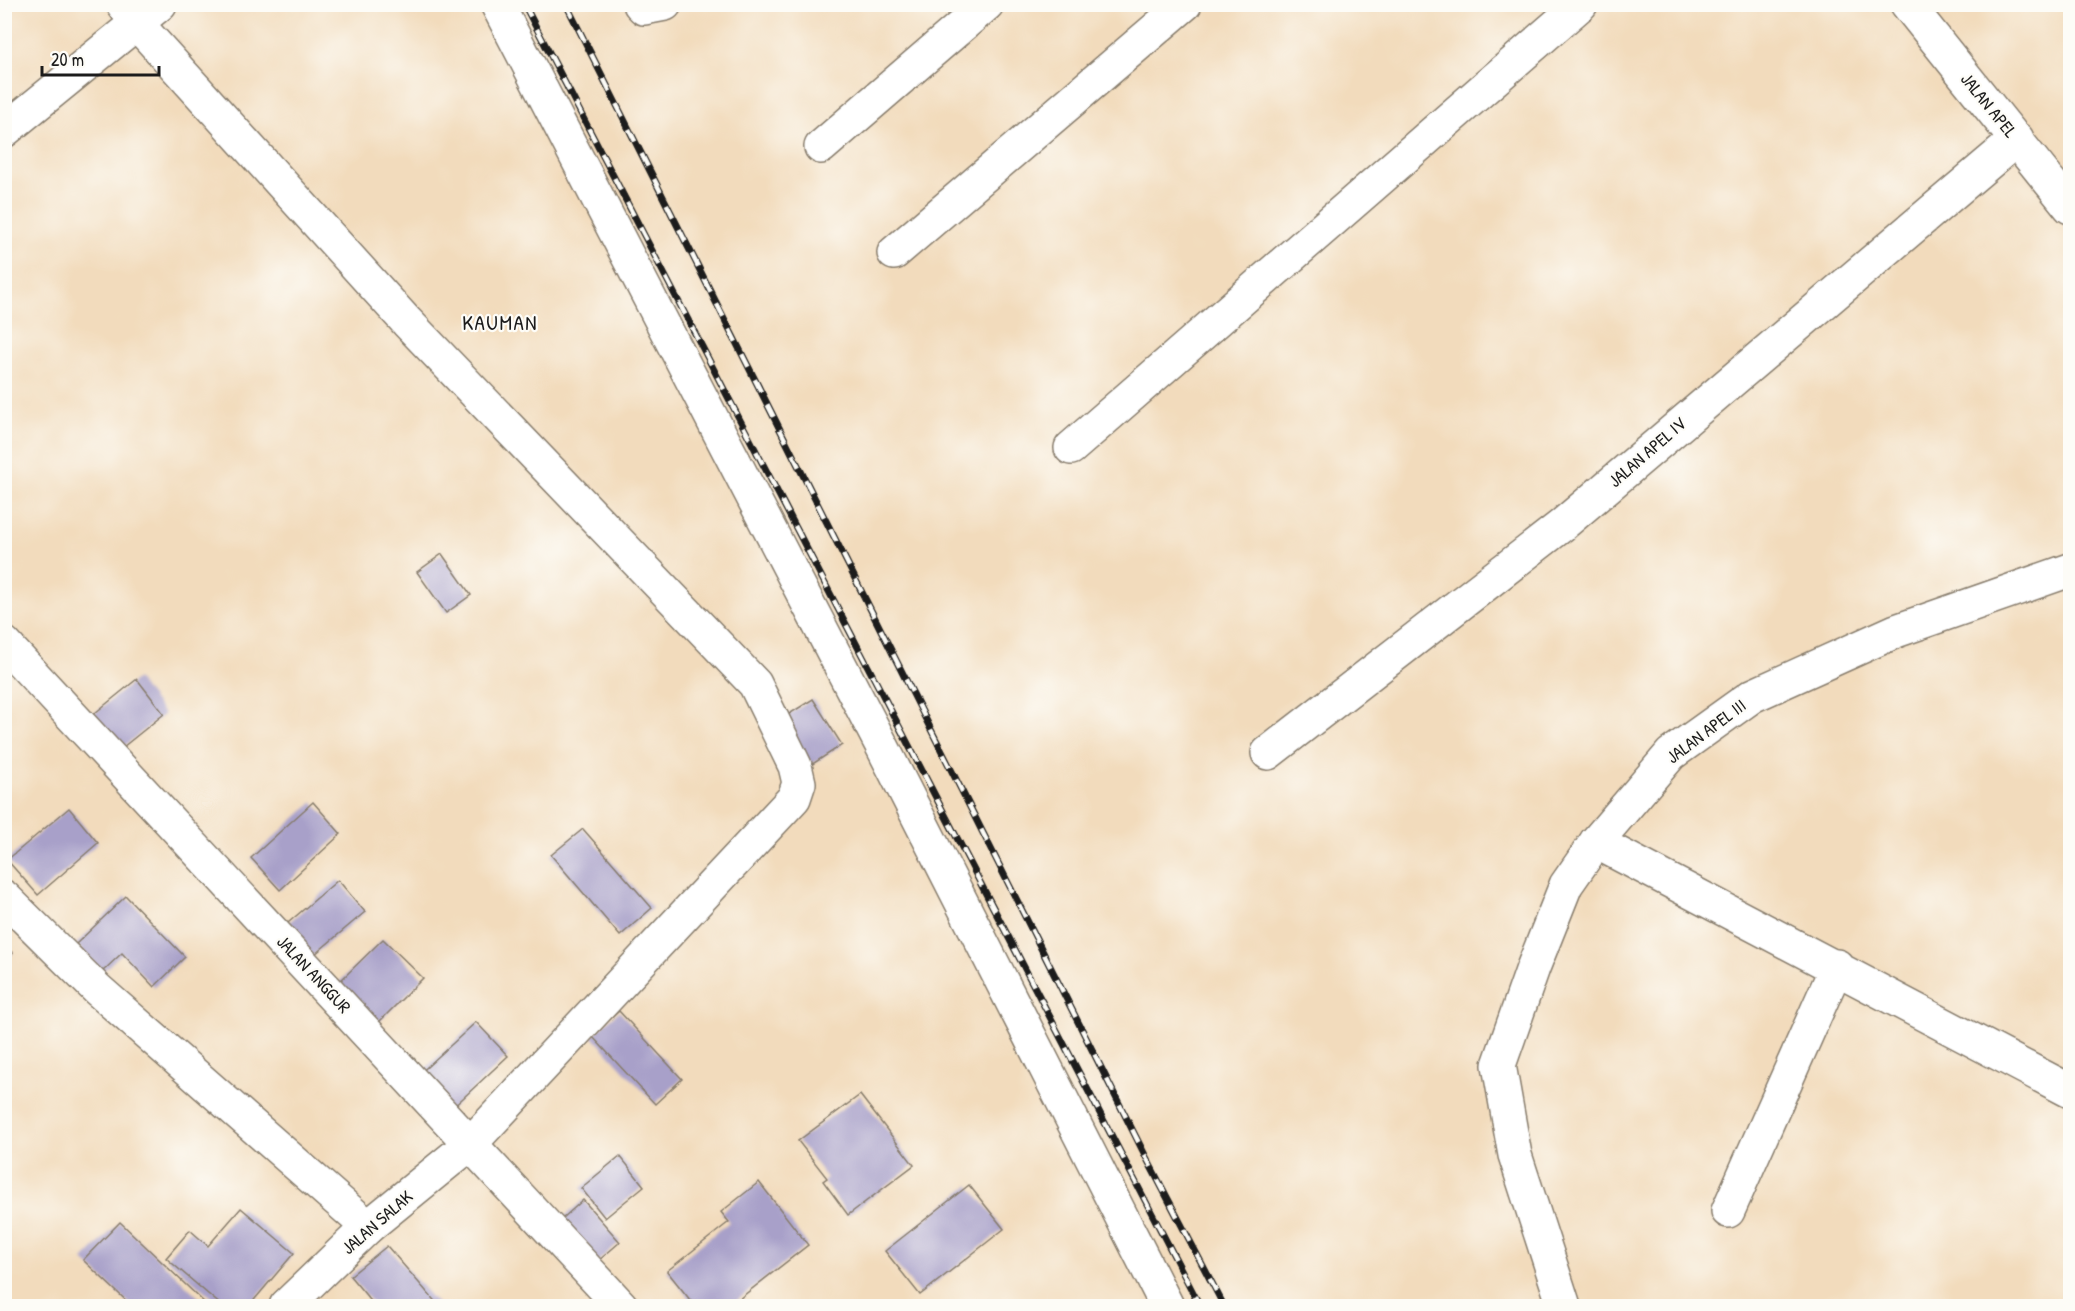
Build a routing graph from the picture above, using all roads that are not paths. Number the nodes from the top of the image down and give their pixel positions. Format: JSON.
{"nodes":[{"id":1,"x":497,"y":4,"type":"edge"},
{"id":2,"x":640,"y":4,"type":"edge"},
{"id":3,"x":665,"y":4,"type":"edge"},
{"id":4,"x":987,"y":4,"type":"edge"},
{"id":5,"x":1185,"y":4,"type":"edge"},
{"id":6,"x":1581,"y":4,"type":"edge"},
{"id":7,"x":1907,"y":4,"type":"edge"},
{"id":8,"x":140,"y":11,"type":"edge"},
{"id":9,"x":4,"y":131,"type":"edge"},
{"id":10,"x":2017,"y":139,"type":"junction"},
{"id":11,"x":821,"y":147,"type":"dead end"},
{"id":12,"x":2070,"y":207,"type":"edge"},
{"id":13,"x":894,"y":254,"type":"dead end"},
{"id":14,"x":1071,"y":448,"type":"dead end"},
{"id":15,"x":2070,"y":570,"type":"edge"},
{"id":16,"x":4,"y":643,"type":"edge"},
{"id":17,"x":1268,"y":753,"type":"dead end"},
{"id":18,"x":1596,"y":842,"type":"junction"},
{"id":19,"x":4,"y":897,"type":"edge"},
{"id":20,"x":1837,"y":966,"type":"junction"},
{"id":21,"x":2070,"y":1090,"type":"edge"},
{"id":22,"x":471,"y":1143,"type":"junction"},
{"id":23,"x":1728,"y":1211,"type":"dead end"},
{"id":24,"x":368,"y":1227,"type":"junction"},
{"id":25,"x":286,"y":1306,"type":"edge"},
{"id":26,"x":621,"y":1306,"type":"edge"},
{"id":27,"x":1167,"y":1306,"type":"edge"},
{"id":28,"x":1564,"y":1306,"type":"edge"}],
"edges":[{"from":1,"to":27,"type":"street"},
{"from":2,"to":3,"type":"street"},
{"from":4,"to":11,"type":"street"},
{"from":5,"to":13,"type":"street"},
{"from":6,"to":14,"type":"street"},
{"from":7,"to":10,"type":"street","name":"JALAN APEL"},
{"from":8,"to":9,"type":"street"},
{"from":8,"to":22,"type":"street","name":"JALAN SALAK"},
{"from":10,"to":12,"type":"street","name":"JALAN APEL"},
{"from":10,"to":17,"type":"street","name":"JALAN APEL IV"},
{"from":15,"to":18,"type":"street","name":"JALAN APEL III"},
{"from":16,"to":22,"type":"street","name":"JALAN ANGGUR"},
{"from":18,"to":20,"type":"street"},
{"from":18,"to":28,"type":"street","name":"JALAN APEL III"},
{"from":19,"to":24,"type":"street"},
{"from":20,"to":21,"type":"street"},
{"from":20,"to":23,"type":"street"},
{"from":22,"to":24,"type":"street","name":"JALAN SALAK"},
{"from":22,"to":26,"type":"street","name":"JALAN ANGGUR"},
{"from":24,"to":25,"type":"street","name":"JALAN SALAK"}]}
